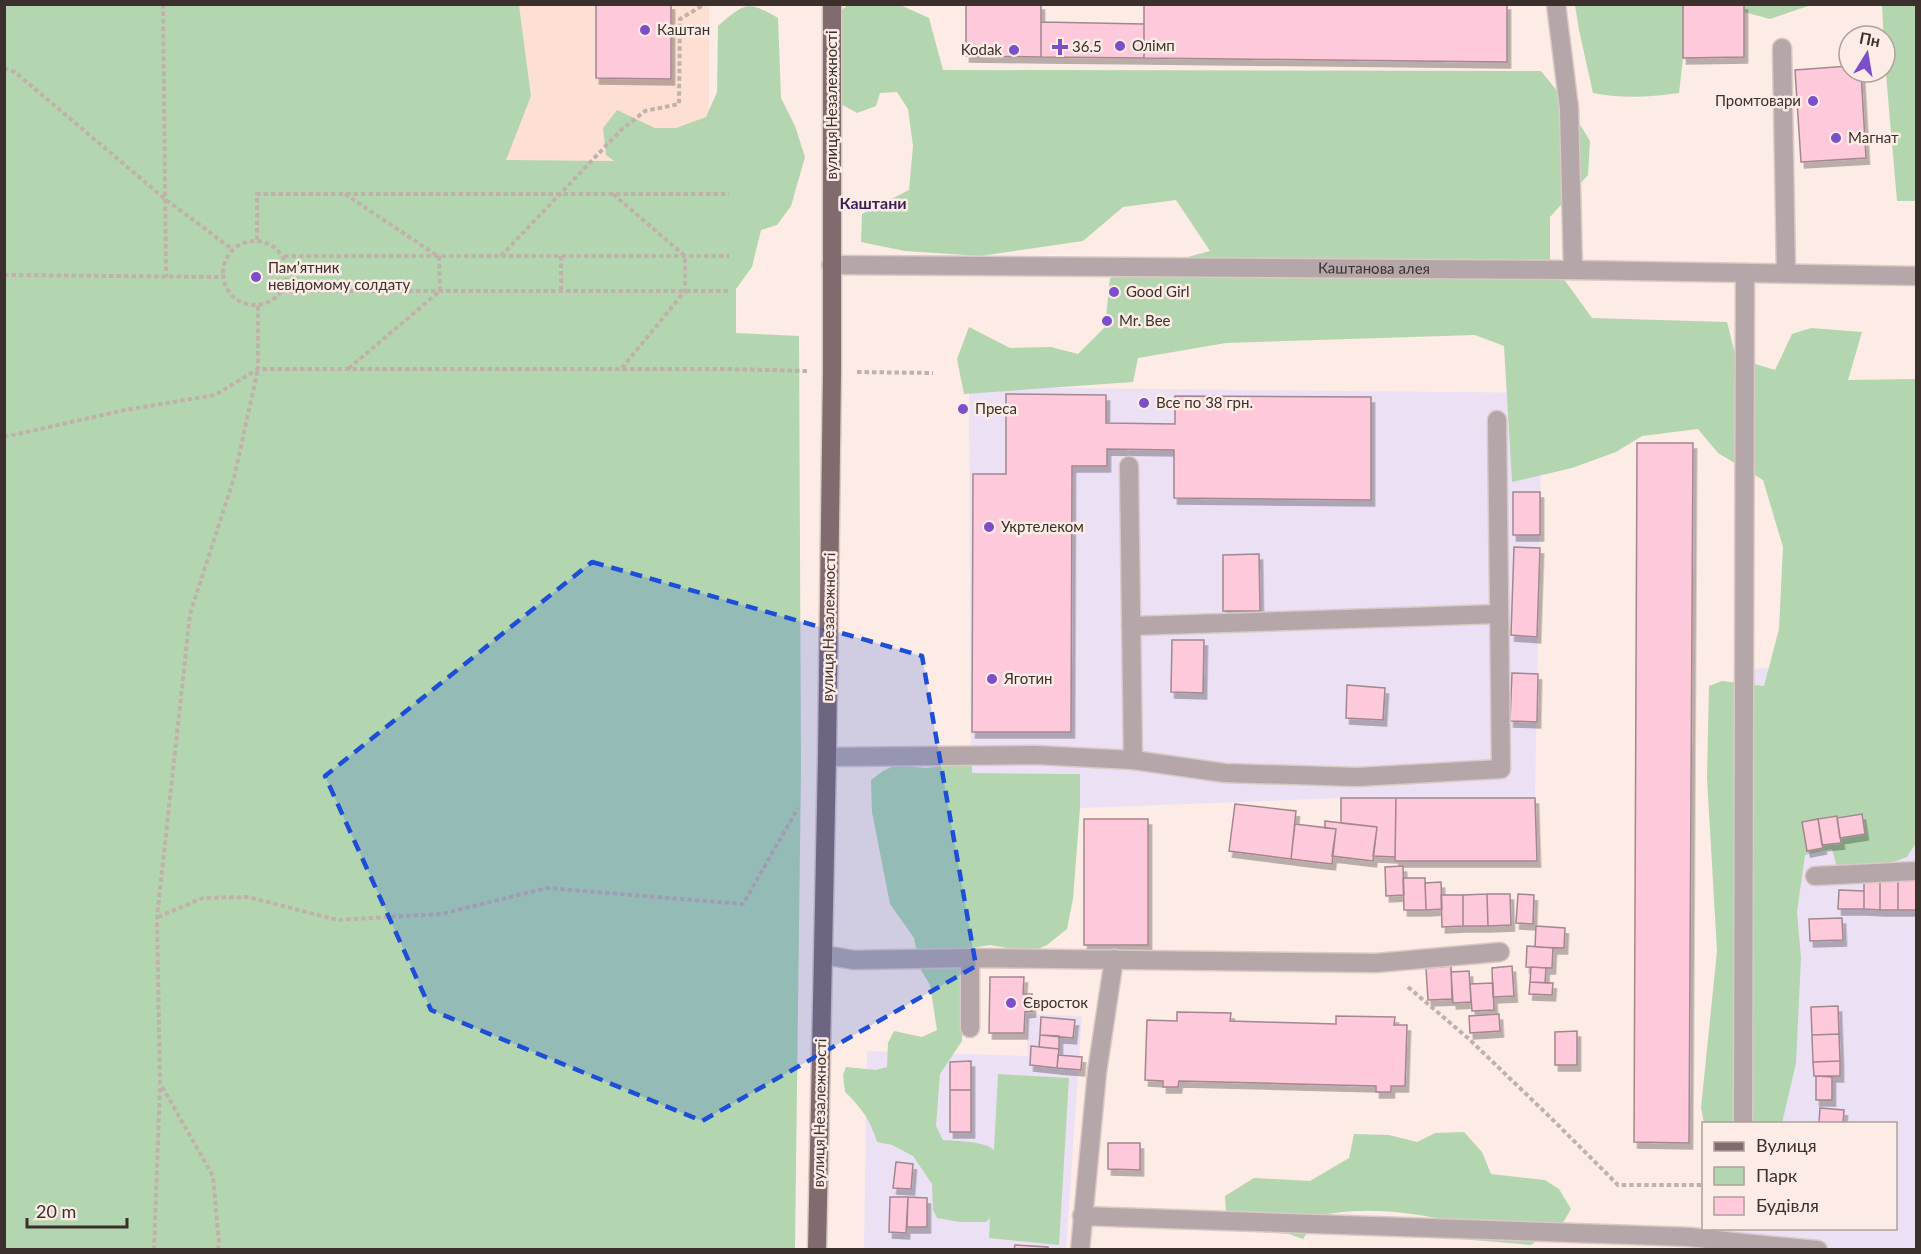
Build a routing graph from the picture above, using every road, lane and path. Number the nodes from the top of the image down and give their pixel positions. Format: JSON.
{"nodes":[{"id":1,"x":164,"y":4,"type":"edge"},
{"id":2,"x":705,"y":4,"type":"edge"},
{"id":3,"x":832,"y":4,"type":"edge"},
{"id":4,"x":1556,"y":4,"type":"edge"},
{"id":5,"x":1782,"y":48,"type":"dead end"},
{"id":6,"x":4,"y":68,"type":"edge"},
{"id":7,"x":560,"y":193,"type":"junction"},
{"id":8,"x":344,"y":194,"type":"junction"},
{"id":9,"x":613,"y":194,"type":"junction"},
{"id":10,"x":729,"y":194,"type":"dead end"},
{"id":11,"x":165,"y":199,"type":"junction"},
{"id":12,"x":257,"y":240,"type":"junction"},
{"id":13,"x":232,"y":249,"type":"junction"},
{"id":14,"x":284,"y":256,"type":"junction"},
{"id":15,"x":438,"y":256,"type":"junction"},
{"id":16,"x":500,"y":256,"type":"junction"},
{"id":17,"x":561,"y":256,"type":"junction"},
{"id":18,"x":685,"y":256,"type":"junction"},
{"id":19,"x":729,"y":256,"type":"dead end"},
{"id":20,"x":831,"y":265,"type":"junction"},
{"id":21,"x":1573,"y":270,"type":"junction"},
{"id":22,"x":1745,"y":273,"type":"junction"},
{"id":23,"x":1786,"y":273,"type":"junction"},
{"id":24,"x":4,"y":275,"type":"edge"},
{"id":25,"x":1917,"y":276,"type":"edge"},
{"id":26,"x":166,"y":277,"type":"junction"},
{"id":27,"x":222,"y":277,"type":"junction"},
{"id":28,"x":281,"y":291,"type":"junction"},
{"id":29,"x":440,"y":291,"type":"junction"},
{"id":30,"x":561,"y":291,"type":"junction"},
{"id":31,"x":685,"y":291,"type":"junction"},
{"id":32,"x":729,"y":291,"type":"dead end"},
{"id":33,"x":258,"y":306,"type":"junction"},
{"id":34,"x":258,"y":369,"type":"junction"},
{"id":35,"x":348,"y":369,"type":"junction"},
{"id":36,"x":621,"y":369,"type":"junction"},
{"id":37,"x":832,"y":371,"type":"junction"},
{"id":38,"x":933,"y":373,"type":"dead end"},
{"id":39,"x":1497,"y":420,"type":"dead end"},
{"id":40,"x":4,"y":437,"type":"edge"},
{"id":41,"x":1129,"y":466,"type":"dead end"},
{"id":42,"x":1499,"y":614,"type":"junction"},
{"id":43,"x":1131,"y":626,"type":"junction"},
{"id":44,"x":828,"y":757,"type":"junction"},
{"id":45,"x":1133,"y":760,"type":"junction"},
{"id":46,"x":799,"y":806,"type":"dead end"},
{"id":47,"x":1917,"y":871,"type":"edge"},
{"id":48,"x":1815,"y":876,"type":"dead end"},
{"id":49,"x":157,"y":917,"type":"junction"},
{"id":50,"x":1500,"y":952,"type":"dead end"},
{"id":51,"x":824,"y":956,"type":"junction"},
{"id":52,"x":970,"y":958,"type":"junction"},
{"id":53,"x":1114,"y":959,"type":"junction"},
{"id":54,"x":1376,"y":963,"type":"junction"},
{"id":55,"x":970,"y":1028,"type":"dead end"},
{"id":56,"x":160,"y":1083,"type":"junction"},
{"id":57,"x":1743,"y":1122,"type":"edge"},
{"id":58,"x":1702,"y":1185,"type":"edge"},
{"id":59,"x":1082,"y":1216,"type":"junction"},
{"id":60,"x":1743,"y":1236,"type":"edge"},
{"id":61,"x":154,"y":1250,"type":"edge"},
{"id":62,"x":218,"y":1250,"type":"edge"},
{"id":63,"x":817,"y":1250,"type":"edge"},
{"id":64,"x":1080,"y":1250,"type":"edge"},
{"id":65,"x":1818,"y":1250,"type":"edge"}],
"edges":[{"from":1,"to":11,"type":"path"},
{"from":2,"to":7,"type":"path"},
{"from":3,"to":20,"type":"main road","name":"вулиця Незалежності"},
{"from":4,"to":21,"type":"street"},
{"from":5,"to":23,"type":"street"},
{"from":6,"to":11,"type":"path"},
{"from":7,"to":8,"type":"path"},
{"from":7,"to":9,"type":"path"},
{"from":7,"to":16,"type":"path"},
{"from":8,"to":12,"type":"path"},
{"from":8,"to":15,"type":"path"},
{"from":9,"to":10,"type":"path"},
{"from":9,"to":18,"type":"path"},
{"from":11,"to":13,"type":"path"},
{"from":11,"to":26,"type":"path"},
{"from":12,"to":13,"type":"path"},
{"from":12,"to":14,"type":"path"},
{"from":13,"to":27,"type":"path"},
{"from":14,"to":15,"type":"path"},
{"from":14,"to":28,"type":"path"},
{"from":15,"to":16,"type":"path"},
{"from":15,"to":29,"type":"path"},
{"from":16,"to":17,"type":"path"},
{"from":17,"to":18,"type":"path"},
{"from":17,"to":30,"type":"path"},
{"from":18,"to":19,"type":"path"},
{"from":18,"to":31,"type":"path"},
{"from":20,"to":21,"type":"street","name":"Каштанова алея"},
{"from":20,"to":37,"type":"main road","name":"вулиця Незалежності"},
{"from":21,"to":22,"type":"street","name":"Каштанова алея"},
{"from":22,"to":23,"type":"street","name":"Каштанова алея"},
{"from":22,"to":57,"type":"street"},
{"from":23,"to":25,"type":"street","name":"Каштанова алея"},
{"from":24,"to":26,"type":"path"},
{"from":26,"to":27,"type":"path"},
{"from":27,"to":33,"type":"path"},
{"from":28,"to":29,"type":"path"},
{"from":28,"to":33,"type":"path"},
{"from":29,"to":30,"type":"path"},
{"from":29,"to":35,"type":"path"},
{"from":30,"to":31,"type":"path"},
{"from":31,"to":32,"type":"path"},
{"from":31,"to":36,"type":"path"},
{"from":33,"to":34,"type":"path"},
{"from":34,"to":35,"type":"path"},
{"from":34,"to":40,"type":"path"},
{"from":34,"to":49,"type":"path"},
{"from":35,"to":36,"type":"path"},
{"from":36,"to":37,"type":"path"},
{"from":37,"to":38,"type":"path"},
{"from":37,"to":44,"type":"main road","name":"вулиця Незалежності"},
{"from":39,"to":42,"type":"street"},
{"from":41,"to":43,"type":"street"},
{"from":42,"to":43,"type":"street"},
{"from":42,"to":45,"type":"street"},
{"from":43,"to":45,"type":"street"},
{"from":44,"to":45,"type":"street"},
{"from":44,"to":51,"type":"main road","name":"вулиця Незалежності"},
{"from":46,"to":49,"type":"path"},
{"from":47,"to":48,"type":"street"},
{"from":49,"to":56,"type":"path"},
{"from":50,"to":54,"type":"street"},
{"from":51,"to":52,"type":"street"},
{"from":51,"to":63,"type":"main road","name":"вулиця Незалежності"},
{"from":52,"to":53,"type":"street"},
{"from":52,"to":55,"type":"street"},
{"from":53,"to":54,"type":"street"},
{"from":53,"to":59,"type":"street"},
{"from":54,"to":58,"type":"path"},
{"from":56,"to":61,"type":"path"},
{"from":56,"to":62,"type":"path"},
{"from":59,"to":60,"type":"street"},
{"from":59,"to":64,"type":"street"},
{"from":60,"to":65,"type":"street"}]}
